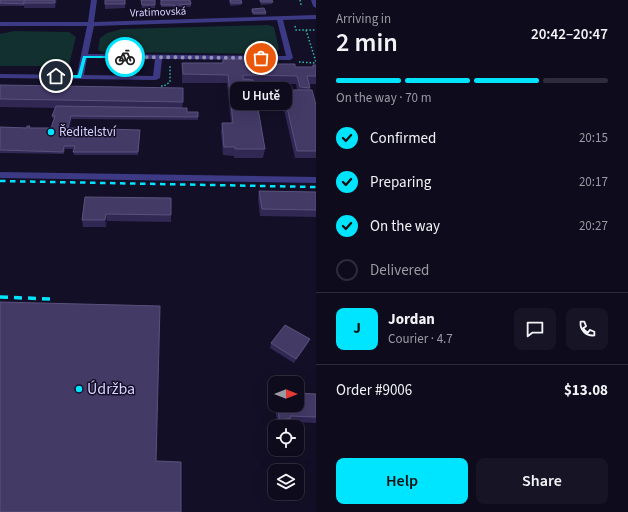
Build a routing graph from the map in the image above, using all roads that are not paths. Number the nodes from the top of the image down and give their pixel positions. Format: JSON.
{"nodes":[{"id":1,"x":94,"y":0,"type":"edge"},
{"id":2,"x":314,"y":0,"type":"edge"},
{"id":3,"x":316,"y":6,"type":"edge"},
{"id":4,"x":280,"y":18,"type":"junction"},
{"id":5,"x":316,"y":18,"type":"edge"},
{"id":6,"x":0,"y":24,"type":"edge"},
{"id":7,"x":91,"y":24,"type":"junction"},
{"id":8,"x":84,"y":56,"type":"junction"},
{"id":9,"x":159,"y":57,"type":"junction"},
{"id":10,"x":0,"y":76,"type":"edge"},
{"id":11,"x":80,"y":77,"type":"junction"},
{"id":12,"x":0,"y":175,"type":"edge"},
{"id":13,"x":316,"y":180,"type":"edge"}],
"edges":[{"from":1,"to":7,"type":"street"},
{"from":2,"to":3,"type":"street"},
{"from":4,"to":5,"type":"street","name":"Vratimovská"},
{"from":4,"to":7,"type":"street","name":"Vratimovská"},
{"from":4,"to":9,"type":"street"},
{"from":6,"to":7,"type":"street","name":"Vratimovská"},
{"from":7,"to":8,"type":"street"},
{"from":8,"to":9,"type":"street"},
{"from":8,"to":11,"type":"street"},
{"from":9,"to":11,"type":"street"},
{"from":10,"to":11,"type":"street"},
{"from":12,"to":13,"type":"street"}]}
